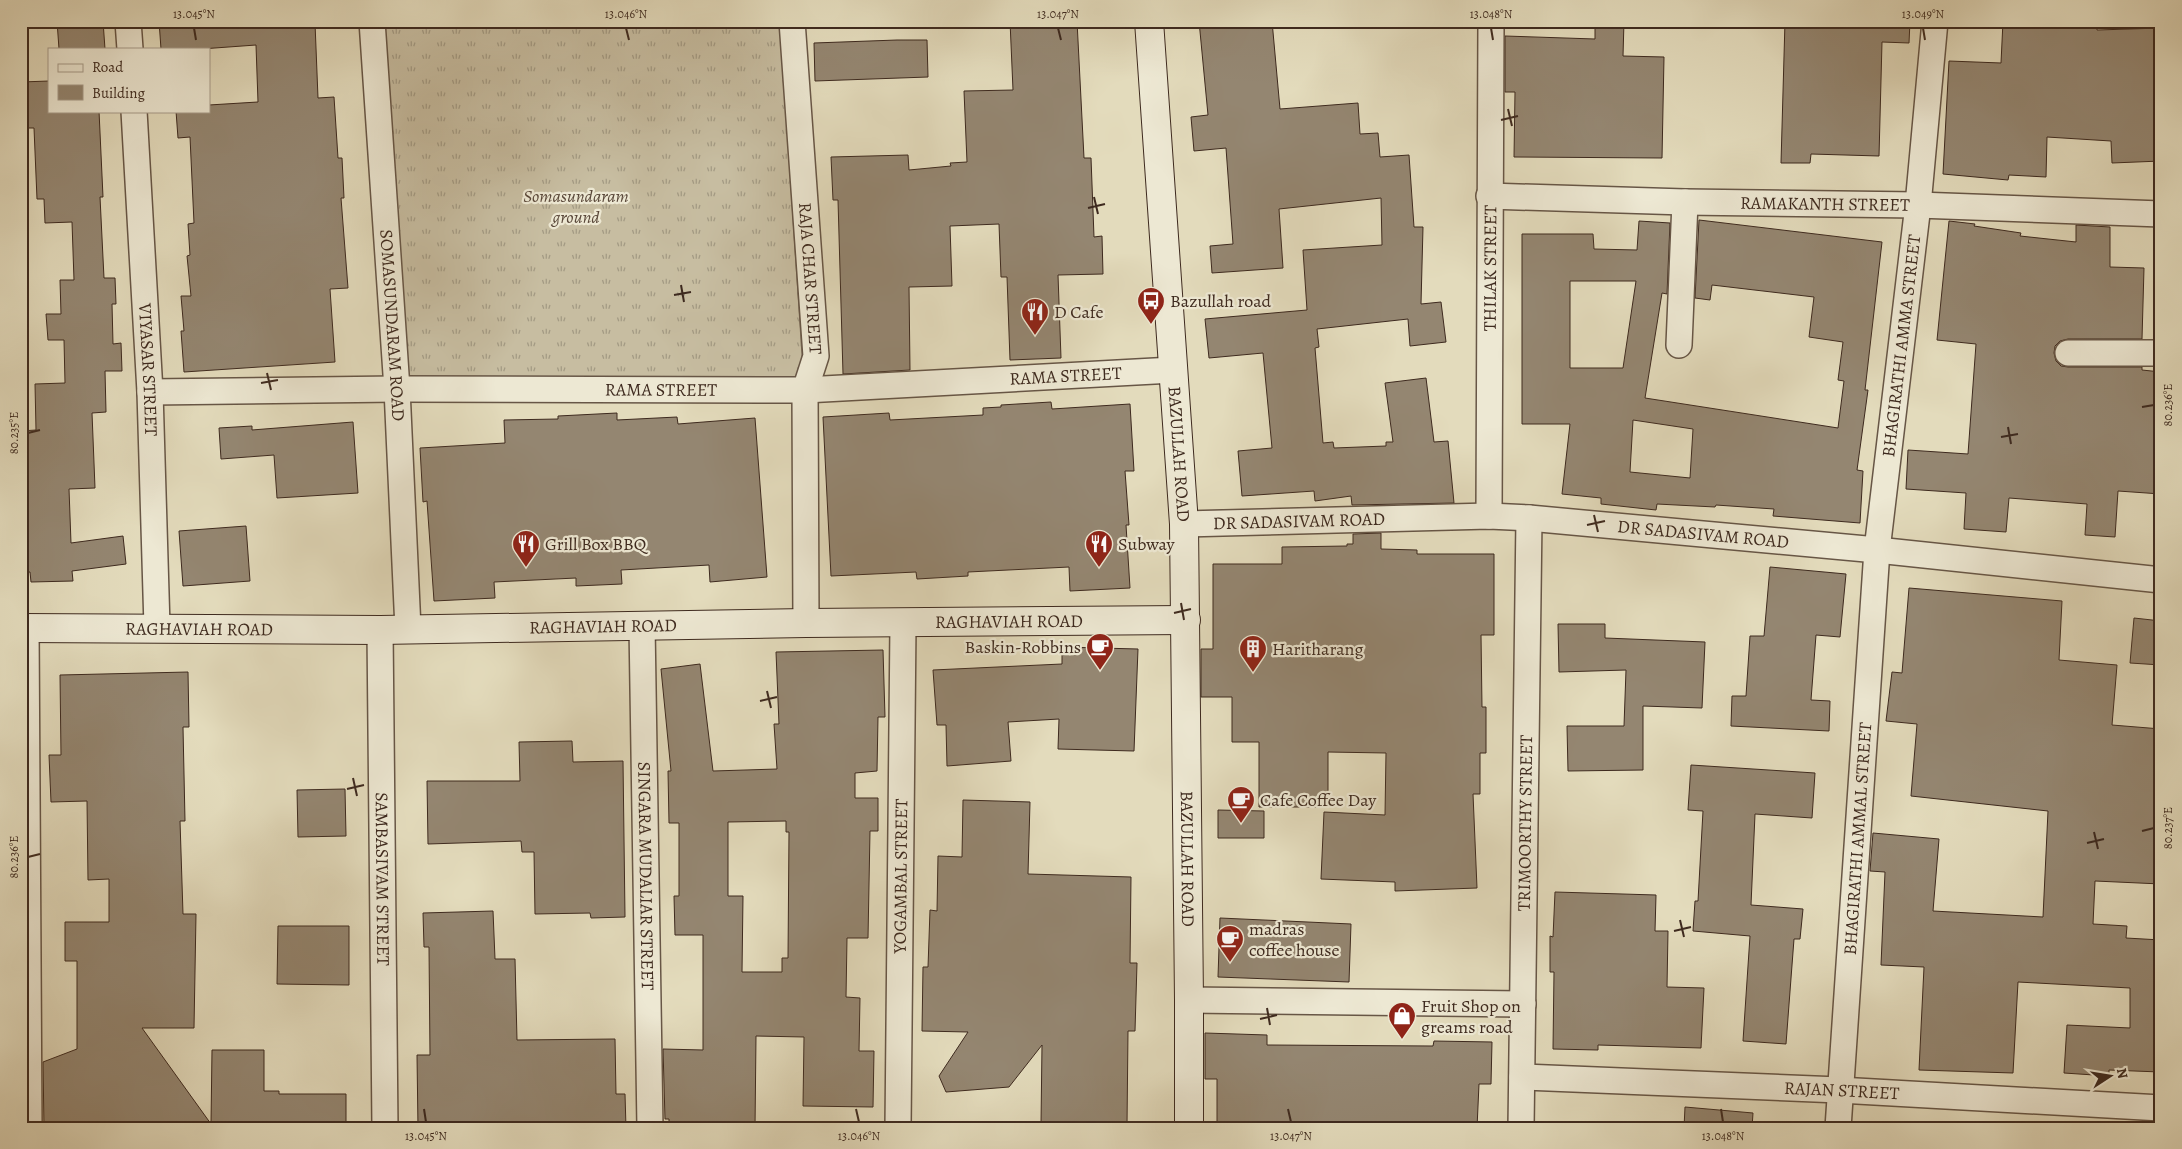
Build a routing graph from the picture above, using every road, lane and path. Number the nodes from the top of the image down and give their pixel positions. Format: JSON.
{"nodes":[{"id":1,"x":128,"y":21,"type":"edge"},
{"id":2,"x":372,"y":21,"type":"edge"},
{"id":3,"x":792,"y":21,"type":"edge"},
{"id":4,"x":1149,"y":21,"type":"edge"},
{"id":5,"x":1491,"y":21,"type":"edge"},
{"id":6,"x":1935,"y":21,"type":"edge"},
{"id":7,"x":130,"y":48,"type":"edge"},
{"id":8,"x":134,"y":112,"type":"edge"},
{"id":9,"x":1489,"y":196,"type":"junction"},
{"id":10,"x":1685,"y":202,"type":"junction"},
{"id":11,"x":1918,"y":205,"type":"junction"},
{"id":12,"x":2161,"y":214,"type":"edge"},
{"id":13,"x":1679,"y":345,"type":"dead end"},
{"id":14,"x":2068,"y":353,"type":"dead end"},
{"id":15,"x":2161,"y":353,"type":"edge"},
{"id":16,"x":1173,"y":370,"type":"junction"},
{"id":17,"x":397,"y":389,"type":"junction"},
{"id":18,"x":805,"y":390,"type":"junction"},
{"id":19,"x":150,"y":392,"type":"junction"},
{"id":20,"x":1490,"y":516,"type":"junction"},
{"id":21,"x":1529,"y":518,"type":"junction"},
{"id":22,"x":1184,"y":524,"type":"junction"},
{"id":23,"x":1877,"y":550,"type":"junction"},
{"id":24,"x":2161,"y":580,"type":"edge"},
{"id":25,"x":1186,"y":620,"type":"junction"},
{"id":26,"x":806,"y":623,"type":"junction"},
{"id":27,"x":903,"y":624,"type":"junction"},
{"id":28,"x":642,"y":625,"type":"junction"},
{"id":29,"x":157,"y":627,"type":"junction"},
{"id":30,"x":23,"y":628,"type":"edge"},
{"id":31,"x":408,"y":629,"type":"junction"},
{"id":32,"x":380,"y":630,"type":"junction"},
{"id":33,"x":1189,"y":1000,"type":"junction"},
{"id":34,"x":1523,"y":1004,"type":"junction"},
{"id":35,"x":1522,"y":1077,"type":"junction"},
{"id":36,"x":1839,"y":1090,"type":"junction"},
{"id":37,"x":2161,"y":1108,"type":"edge"},
{"id":38,"x":28,"y":1128,"type":"edge"},
{"id":39,"x":385,"y":1128,"type":"edge"},
{"id":40,"x":650,"y":1128,"type":"edge"},
{"id":41,"x":898,"y":1128,"type":"edge"},
{"id":42,"x":1189,"y":1128,"type":"edge"},
{"id":43,"x":1521,"y":1128,"type":"edge"},
{"id":44,"x":1838,"y":1128,"type":"edge"}],
"edges":[{"from":1,"to":7,"type":"street"},
{"from":2,"to":17,"type":"street","name":"SOMASUNDARAM ROAD"},
{"from":3,"to":18,"type":"street","name":"RAJA CHAR STREET"},
{"from":4,"to":16,"type":"street","name":"BAZULLAH ROAD"},
{"from":5,"to":9,"type":"street","name":"THILAK STREET"},
{"from":6,"to":11,"type":"street","name":"BHAGIRATHI AMMA STREET"},
{"from":8,"to":19,"type":"street","name":"VIYASAR STREET"},
{"from":9,"to":10,"type":"street","name":"RAMAKANTH STREET"},
{"from":9,"to":20,"type":"street","name":"THILAK STREET"},
{"from":10,"to":11,"type":"street","name":"RAMAKANTH STREET"},
{"from":10,"to":13,"type":"street"},
{"from":11,"to":12,"type":"street","name":"RAMAKANTH STREET"},
{"from":11,"to":23,"type":"street","name":"BHAGIRATHI AMMA STREET"},
{"from":14,"to":15,"type":"street"},
{"from":16,"to":18,"type":"street","name":"RAMA STREET"},
{"from":16,"to":22,"type":"street","name":"BAZULLAH ROAD"},
{"from":17,"to":18,"type":"street","name":"RAMA STREET"},
{"from":17,"to":19,"type":"street","name":"RAMA STREET"},
{"from":17,"to":31,"type":"street","name":"SOMASUNDARAM ROAD"},
{"from":18,"to":26,"type":"street","name":"RAJA CHAR STREET"},
{"from":19,"to":29,"type":"street","name":"VIYASAR STREET"},
{"from":20,"to":21,"type":"street","name":"DR SADASIVAM ROAD"},
{"from":20,"to":22,"type":"street","name":"DR SADASIVAM ROAD"},
{"from":21,"to":23,"type":"street","name":"DR SADASIVAM ROAD"},
{"from":21,"to":34,"type":"street","name":"TRIMOORTHY STREET"},
{"from":22,"to":25,"type":"street","name":"BAZULLAH ROAD"},
{"from":23,"to":24,"type":"street","name":"DR SADASIVAM ROAD"},
{"from":23,"to":36,"type":"street","name":"BHAGIRATHI AMMAL STREET"},
{"from":25,"to":27,"type":"street","name":"RAGHAVIAH ROAD"},
{"from":25,"to":33,"type":"street","name":"BAZULLAH ROAD"},
{"from":26,"to":27,"type":"street","name":"RAGHAVIAH ROAD"},
{"from":26,"to":28,"type":"street","name":"RAGHAVIAH ROAD"},
{"from":27,"to":41,"type":"street","name":"YOGAMBAL STREET"},
{"from":28,"to":31,"type":"street","name":"RAGHAVIAH ROAD"},
{"from":28,"to":40,"type":"street","name":"SINGARA MUDALIAR STREET"},
{"from":29,"to":30,"type":"street","name":"RAGHAVIAH ROAD"},
{"from":29,"to":32,"type":"street","name":"RAGHAVIAH ROAD"},
{"from":30,"to":38,"type":"street"},
{"from":31,"to":32,"type":"street","name":"RAGHAVIAH ROAD"},
{"from":32,"to":39,"type":"street","name":"SAMBASIVAM STREET"},
{"from":33,"to":34,"type":"street"},
{"from":33,"to":42,"type":"street","name":"BAZULLAH ROAD"},
{"from":34,"to":35,"type":"street","name":"TRIMOORTHY STREET"},
{"from":35,"to":36,"type":"street","name":"RAJAN STREET"},
{"from":35,"to":43,"type":"street","name":"TRIMOORTHY STREET"},
{"from":36,"to":37,"type":"street","name":"RAJAN STREET"},
{"from":36,"to":44,"type":"street","name":"BHAGIRATHI AMMAL STREET"}]}
